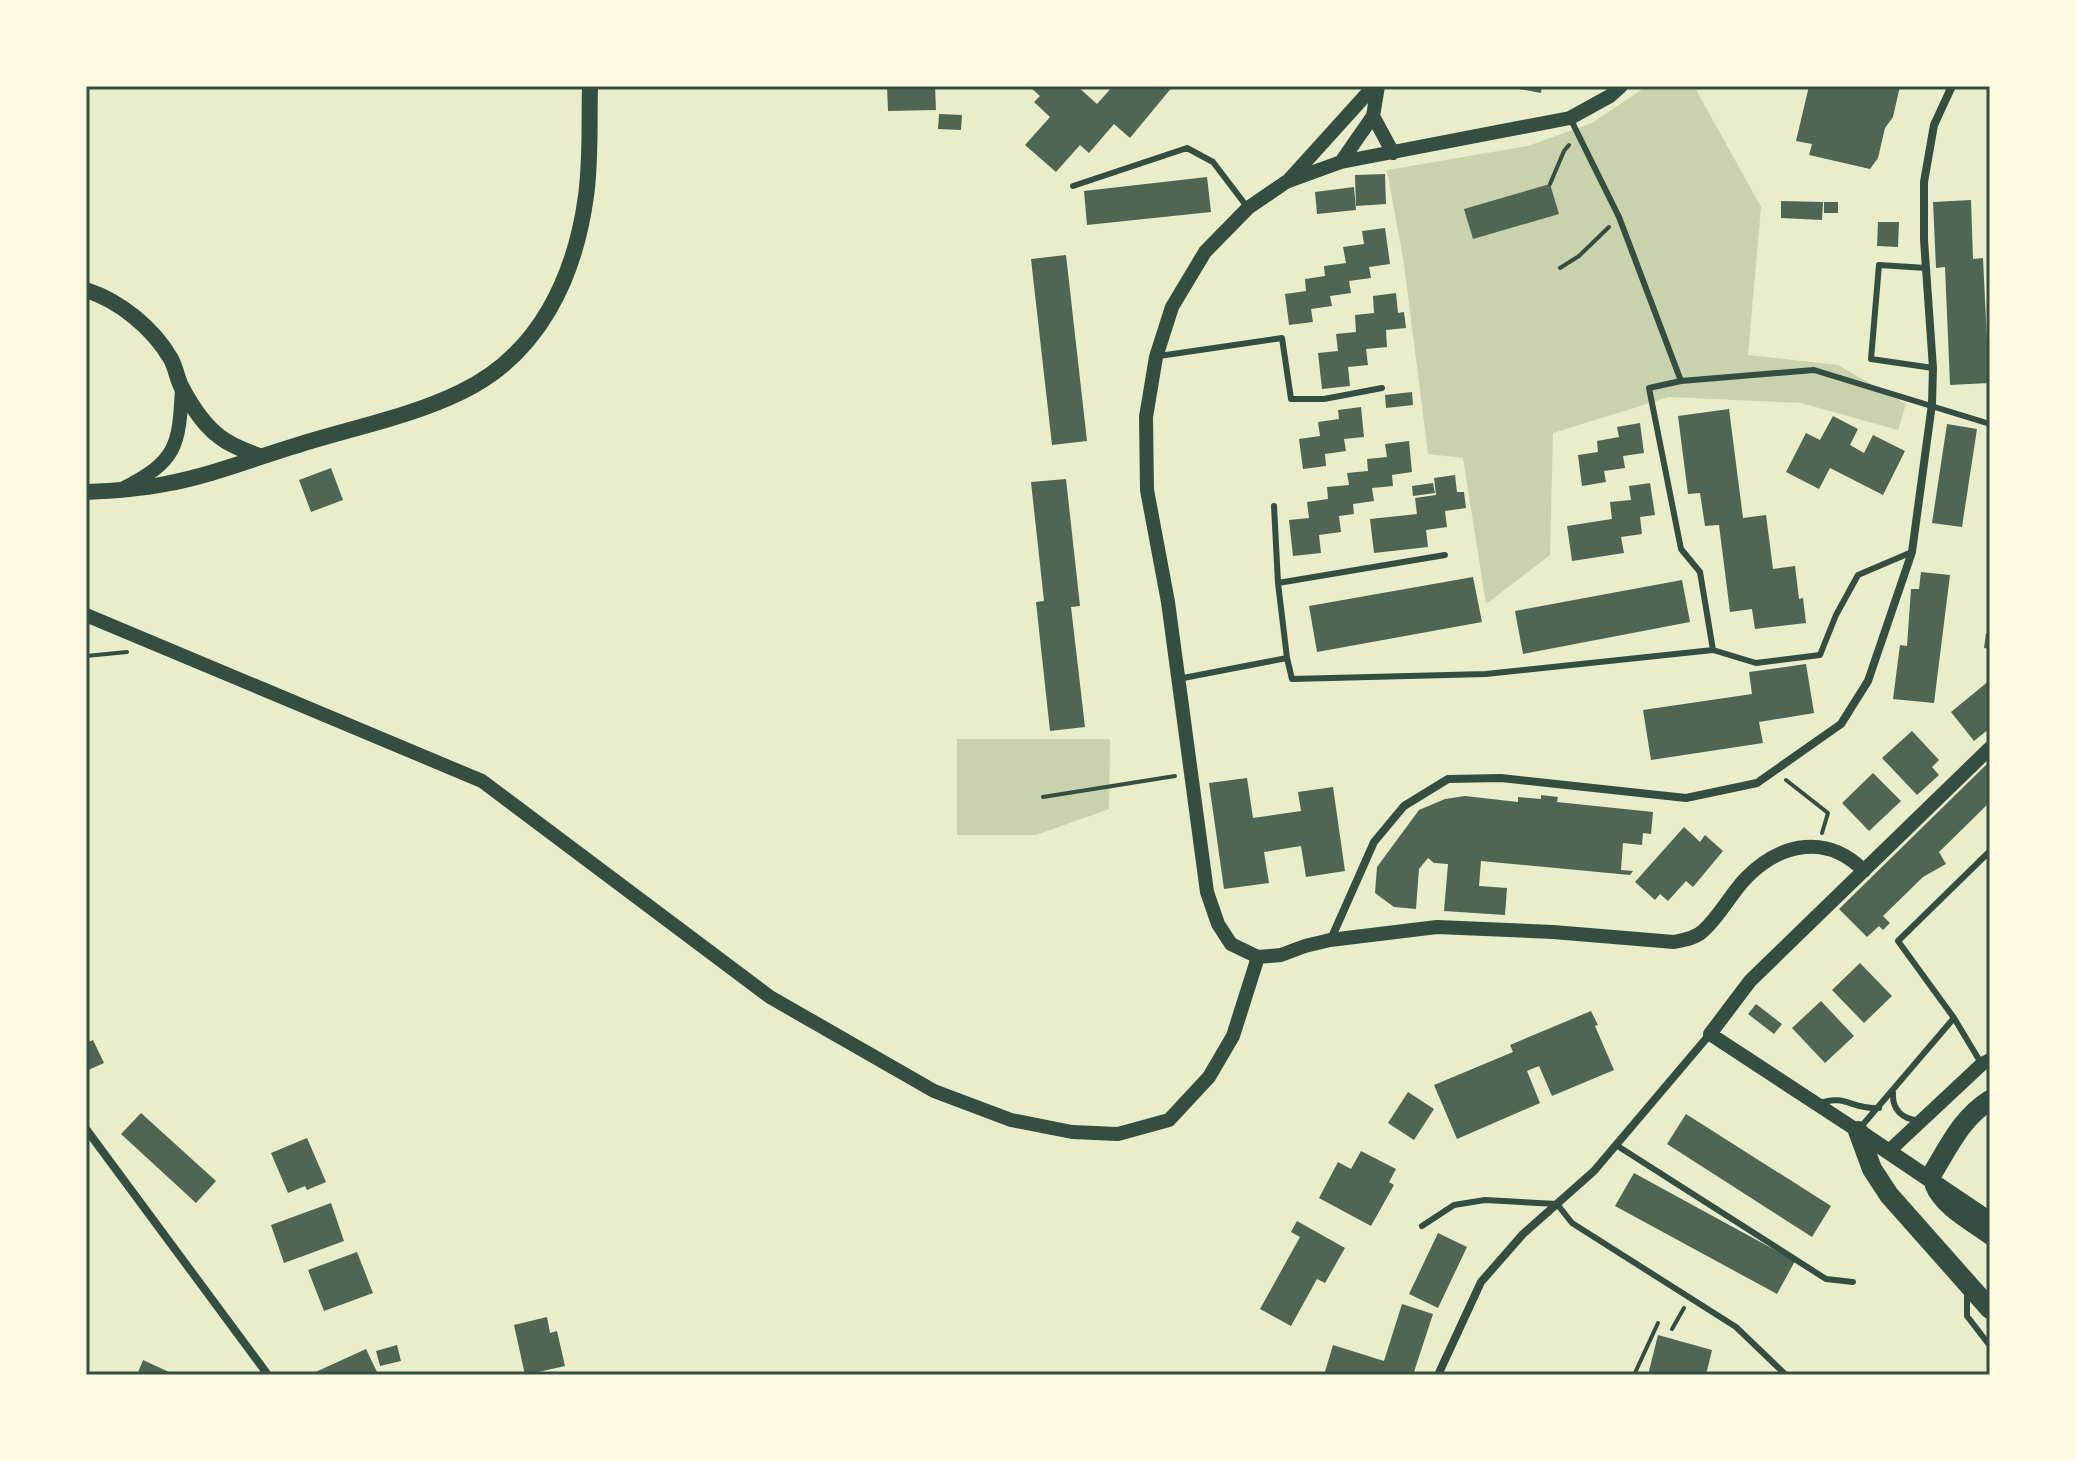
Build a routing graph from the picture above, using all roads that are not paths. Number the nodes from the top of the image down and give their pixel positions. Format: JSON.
{"nodes":[{"id":1,"x":590,"y":86,"type":"edge"},
{"id":2,"x":1376,"y":86,"type":"edge"},
{"id":3,"x":1621,"y":86,"type":"edge"},
{"id":4,"x":1952,"y":86,"type":"edge"},
{"id":5,"x":1373,"y":116,"type":"junction"},
{"id":6,"x":1570,"y":118,"type":"junction"},
{"id":7,"x":1339,"y":125,"type":"junction"},
{"id":8,"x":1393,"y":153,"type":"junction"},
{"id":9,"x":1341,"y":162,"type":"junction"},
{"id":10,"x":1286,"y":182,"type":"junction"},
{"id":11,"x":1073,"y":186,"type":"dead end"},
{"id":12,"x":1248,"y":208,"type":"junction"},
{"id":13,"x":1926,"y":268,"type":"junction"},
{"id":14,"x":86,"y":290,"type":"edge"},
{"id":15,"x":1156,"y":357,"type":"junction"},
{"id":16,"x":1933,"y":368,"type":"junction"},
{"id":17,"x":1681,"y":381,"type":"junction"},
{"id":18,"x":182,"y":388,"type":"junction"},
{"id":19,"x":1382,"y":388,"type":"dead end"},
{"id":20,"x":1932,"y":404,"type":"junction"},
{"id":21,"x":1990,"y":424,"type":"edge"},
{"id":22,"x":259,"y":456,"type":"junction"},
{"id":23,"x":118,"y":491,"type":"junction"},
{"id":24,"x":86,"y":492,"type":"edge"},
{"id":25,"x":1274,"y":506,"type":"dead end"},
{"id":26,"x":1912,"y":552,"type":"junction"},
{"id":27,"x":1445,"y":555,"type":"dead end"},
{"id":28,"x":1278,"y":583,"type":"junction"},
{"id":29,"x":86,"y":615,"type":"edge"},
{"id":30,"x":1713,"y":650,"type":"junction"},
{"id":31,"x":1287,"y":658,"type":"junction"},
{"id":32,"x":1178,"y":679,"type":"junction"},
{"id":33,"x":1990,"y":748,"type":"edge"},
{"id":34,"x":1990,"y":851,"type":"edge"},
{"id":35,"x":1864,"y":871,"type":"junction"},
{"id":36,"x":1330,"y":940,"type":"junction"},
{"id":37,"x":1258,"y":957,"type":"junction"},
{"id":38,"x":1954,"y":1018,"type":"junction"},
{"id":39,"x":1710,"y":1034,"type":"junction"},
{"id":40,"x":1986,"y":1062,"type":"edge"},
{"id":41,"x":1893,"y":1093,"type":"junction"},
{"id":42,"x":1990,"y":1100,"type":"edge"},
{"id":43,"x":1818,"y":1104,"type":"junction"},
{"id":44,"x":1879,"y":1108,"type":"junction"},
{"id":45,"x":1921,"y":1120,"type":"junction"},
{"id":46,"x":86,"y":1129,"type":"edge"},
{"id":47,"x":1858,"y":1131,"type":"junction"},
{"id":48,"x":1616,"y":1145,"type":"junction"},
{"id":49,"x":1889,"y":1151,"type":"junction"},
{"id":50,"x":1930,"y":1177,"type":"junction"},
{"id":51,"x":1557,"y":1204,"type":"junction"},
{"id":52,"x":1990,"y":1220,"type":"edge"},
{"id":53,"x":1422,"y":1226,"type":"dead end"},
{"id":54,"x":1990,"y":1237,"type":"edge"},
{"id":55,"x":1853,"y":1282,"type":"dead end"},
{"id":56,"x":1967,"y":1282,"type":"junction"},
{"id":57,"x":1990,"y":1309,"type":"edge"},
{"id":58,"x":1990,"y":1346,"type":"edge"},
{"id":59,"x":268,"y":1375,"type":"edge"},
{"id":60,"x":1438,"y":1375,"type":"edge"},
{"id":61,"x":1786,"y":1375,"type":"edge"}],
"edges":[{"from":1,"to":22,"type":"main road"},
{"from":2,"to":5,"type":"street"},
{"from":2,"to":7,"type":"street"},
{"from":3,"to":6,"type":"street"},
{"from":4,"to":13,"type":"street"},
{"from":5,"to":8,"type":"street"},
{"from":5,"to":9,"type":"street"},
{"from":6,"to":8,"type":"street"},
{"from":6,"to":17,"type":"lane"},
{"from":7,"to":9,"type":"street"},
{"from":7,"to":10,"type":"street"},
{"from":8,"to":9,"type":"street"},
{"from":9,"to":10,"type":"street"},
{"from":10,"to":12,"type":"street"},
{"from":11,"to":12,"type":"lane"},
{"from":12,"to":15,"type":"street"},
{"from":13,"to":16,"type":"street"},
{"from":13,"to":16,"type":"lane"},
{"from":14,"to":18,"type":"main road"},
{"from":15,"to":19,"type":"lane"},
{"from":15,"to":32,"type":"street"},
{"from":16,"to":20,"type":"street"},
{"from":17,"to":20,"type":"lane"},
{"from":17,"to":30,"type":"lane"},
{"from":18,"to":22,"type":"main road"},
{"from":18,"to":23,"type":"street"},
{"from":20,"to":21,"type":"lane"},
{"from":20,"to":26,"type":"street"},
{"from":22,"to":23,"type":"main road"},
{"from":23,"to":24,"type":"main road"},
{"from":25,"to":28,"type":"lane"},
{"from":26,"to":30,"type":"lane"},
{"from":26,"to":36,"type":"street"},
{"from":27,"to":28,"type":"lane"},
{"from":28,"to":31,"type":"lane"},
{"from":29,"to":37,"type":"street"},
{"from":30,"to":31,"type":"lane"},
{"from":31,"to":32,"type":"lane"},
{"from":32,"to":37,"type":"street"},
{"from":33,"to":35,"type":"street"},
{"from":34,"to":38,"type":"lane"},
{"from":35,"to":36,"type":"street"},
{"from":35,"to":39,"type":"street"},
{"from":36,"to":37,"type":"street"},
{"from":38,"to":40,"type":"lane"},
{"from":38,"to":41,"type":"lane"},
{"from":39,"to":43,"type":"street"},
{"from":39,"to":48,"type":"street"},
{"from":40,"to":45,"type":"street"},
{"from":41,"to":44,"type":"lane"},
{"from":41,"to":45,"type":"lane"},
{"from":42,"to":50,"type":"highway"},
{"from":43,"to":44,"type":"lane"},
{"from":43,"to":47,"type":"street"},
{"from":44,"to":47,"type":"lane"},
{"from":45,"to":49,"type":"street"},
{"from":46,"to":59,"type":"street"},
{"from":47,"to":49,"type":"main road"},
{"from":47,"to":56,"type":"highway"},
{"from":48,"to":51,"type":"street"},
{"from":48,"to":55,"type":"lane"},
{"from":49,"to":50,"type":"main road"},
{"from":50,"to":52,"type":"main road"},
{"from":50,"to":54,"type":"main road"},
{"from":51,"to":53,"type":"lane"},
{"from":51,"to":60,"type":"street"},
{"from":51,"to":61,"type":"lane"},
{"from":56,"to":57,"type":"highway"},
{"from":56,"to":58,"type":"lane"}]}
